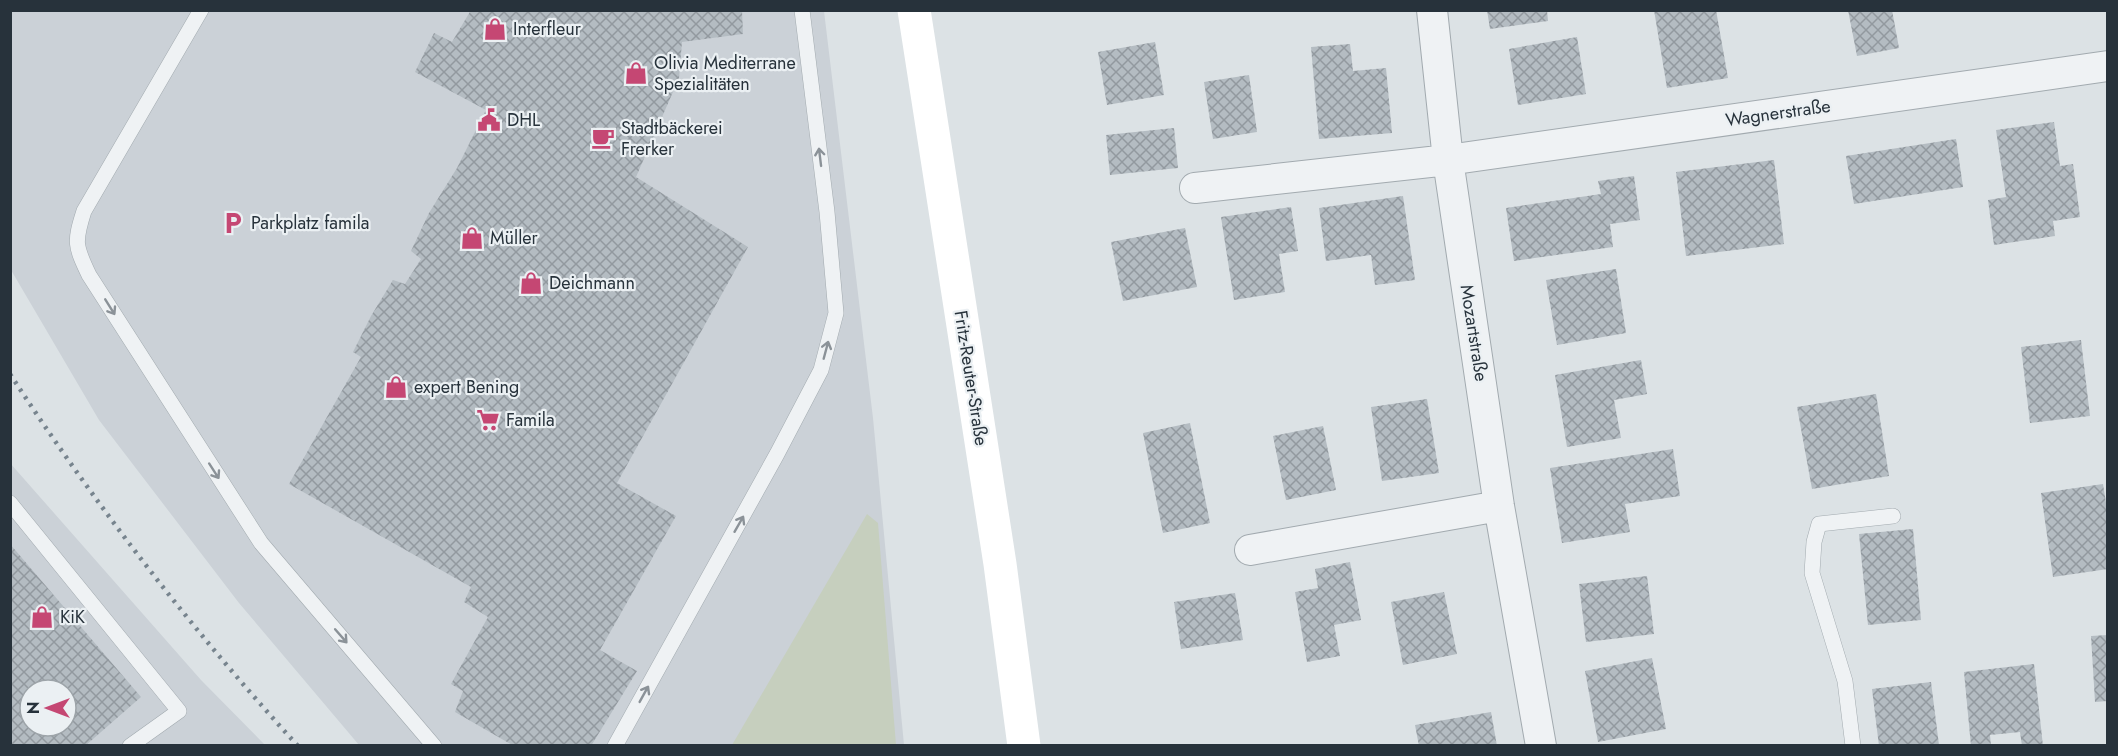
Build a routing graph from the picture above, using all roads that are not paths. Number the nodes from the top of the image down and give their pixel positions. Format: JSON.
{"nodes":[{"id":1,"x":201,"y":10,"type":"edge"},
{"id":2,"x":802,"y":10,"type":"edge"},
{"id":3,"x":914,"y":10,"type":"edge"},
{"id":4,"x":1432,"y":10,"type":"edge"},
{"id":5,"x":2108,"y":66,"type":"edge"},
{"id":6,"x":1448,"y":160,"type":"junction"},
{"id":7,"x":1195,"y":188,"type":"dead end"},
{"id":8,"x":10,"y":503,"type":"edge"},
{"id":9,"x":1499,"y":506,"type":"junction"},
{"id":10,"x":1893,"y":516,"type":"dead end"},
{"id":11,"x":1250,"y":550,"type":"dead end"},
{"id":12,"x":130,"y":746,"type":"edge"},
{"id":13,"x":434,"y":746,"type":"edge"},
{"id":14,"x":615,"y":746,"type":"edge"},
{"id":15,"x":1024,"y":746,"type":"edge"},
{"id":16,"x":1541,"y":746,"type":"edge"},
{"id":17,"x":1853,"y":746,"type":"edge"}],
"edges":[{"from":1,"to":13,"type":"lane","one_way":true},
{"from":14,"to":2,"type":"lane","one_way":true},
{"from":3,"to":15,"type":"street","name":"Fritz-Reuter-Straße"},
{"from":4,"to":6,"type":"street","name":"Mozartstraße"},
{"from":5,"to":6,"type":"street","name":"Wagnerstraße"},
{"from":6,"to":7,"type":"street"},
{"from":6,"to":9,"type":"street","name":"Mozartstraße"},
{"from":8,"to":12,"type":"lane"},
{"from":9,"to":11,"type":"street"},
{"from":9,"to":16,"type":"street","name":"Mozartstraße"},
{"from":10,"to":17,"type":"lane"}]}
